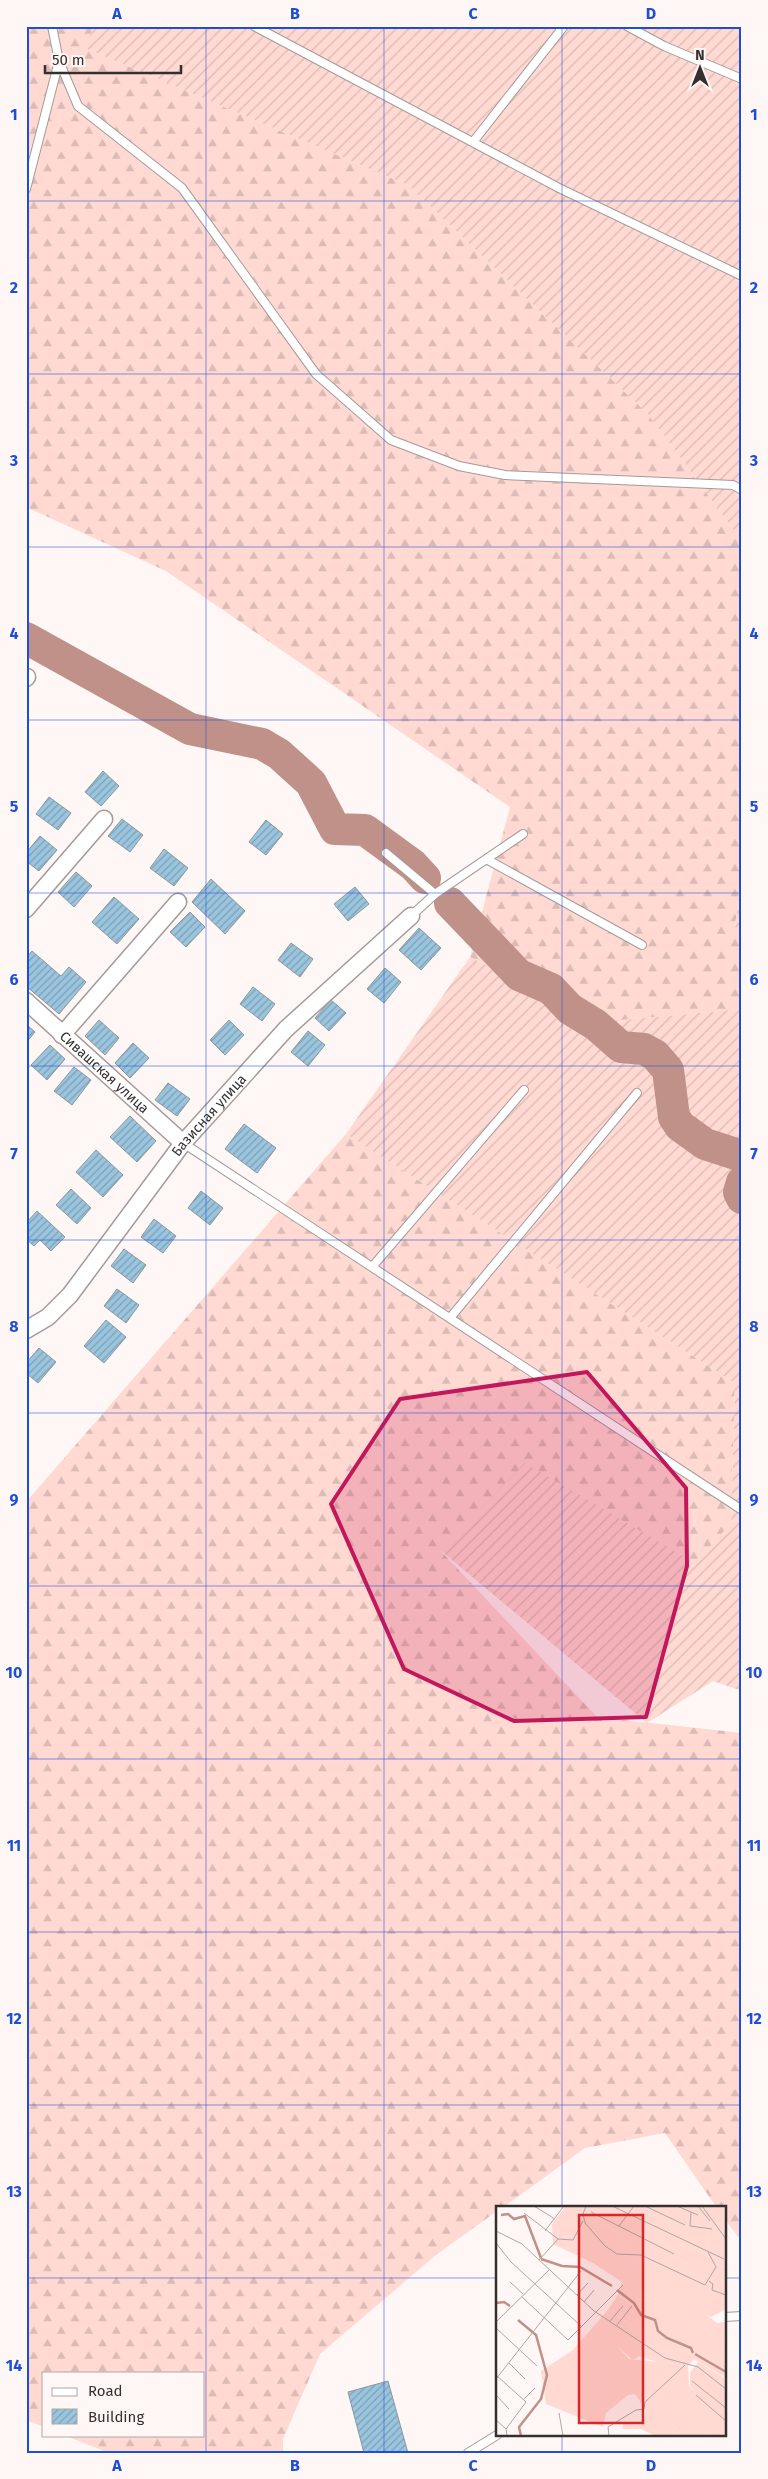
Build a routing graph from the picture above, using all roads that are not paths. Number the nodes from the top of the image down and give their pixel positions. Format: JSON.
{"nodes":[{"id":1,"x":52,"y":26,"type":"edge"},
{"id":2,"x":254,"y":26,"type":"edge"},
{"id":3,"x":564,"y":26,"type":"edge"},
{"id":4,"x":627,"y":26,"type":"edge"},
{"id":5,"x":59,"y":61,"type":"junction"},
{"id":6,"x":742,"y":80,"type":"edge"},
{"id":7,"x":473,"y":142,"type":"junction"},
{"id":8,"x":26,"y":189,"type":"edge"},
{"id":9,"x":742,"y":276,"type":"edge"},
{"id":10,"x":742,"y":490,"type":"edge"},
{"id":11,"x":104,"y":819,"type":"dead end"},
{"id":12,"x":523,"y":834,"type":"dead end"},
{"id":13,"x":386,"y":853,"type":"dead end"},
{"id":14,"x":488,"y":860,"type":"junction"},
{"id":15,"x":435,"y":894,"type":"junction"},
{"id":16,"x":178,"y":902,"type":"dead end"},
{"id":17,"x":26,"y":909,"type":"edge"},
{"id":18,"x":410,"y":916,"type":"joint"},
{"id":19,"x":642,"y":945,"type":"dead end"},
{"id":20,"x":26,"y":1000,"type":"edge"},
{"id":21,"x":62,"y":1035,"type":"junction"},
{"id":22,"x":524,"y":1090,"type":"dead end"},
{"id":23,"x":638,"y":1093,"type":"dead end"},
{"id":24,"x":183,"y":1143,"type":"junction"},
{"id":25,"x":372,"y":1266,"type":"junction"},
{"id":26,"x":450,"y":1318,"type":"junction"},
{"id":27,"x":26,"y":1330,"type":"edge"},
{"id":28,"x":742,"y":1510,"type":"edge"},
{"id":29,"x":742,"y":2316,"type":"edge"},
{"id":30,"x":726,"y":2317,"type":"edge"},
{"id":31,"x":496,"y":2436,"type":"edge"},
{"id":32,"x":468,"y":2453,"type":"edge"}],
"edges":[{"from":1,"to":5,"type":"lane"},
{"from":2,"to":7,"type":"lane"},
{"from":3,"to":7,"type":"lane"},
{"from":4,"to":6,"type":"lane"},
{"from":5,"to":8,"type":"lane"},
{"from":5,"to":10,"type":"lane"},
{"from":7,"to":9,"type":"lane"},
{"from":11,"to":17,"type":"street"},
{"from":12,"to":14,"type":"lane"},
{"from":13,"to":15,"type":"lane"},
{"from":14,"to":15,"type":"lane"},
{"from":14,"to":19,"type":"lane"},
{"from":15,"to":18,"type":"lane"},
{"from":16,"to":21,"type":"street"},
{"from":18,"to":24,"type":"street","name":"Базисная улица"},
{"from":20,"to":21,"type":"street","name":"Сивашская улица"},
{"from":21,"to":24,"type":"street","name":"Сивашская улица"},
{"from":22,"to":25,"type":"lane"},
{"from":23,"to":26,"type":"lane"},
{"from":24,"to":25,"type":"lane"},
{"from":24,"to":27,"type":"street","name":"Базисная улица"},
{"from":25,"to":26,"type":"lane"},
{"from":26,"to":28,"type":"lane"},
{"from":29,"to":30,"type":"lane"},
{"from":31,"to":32,"type":"lane"}]}
